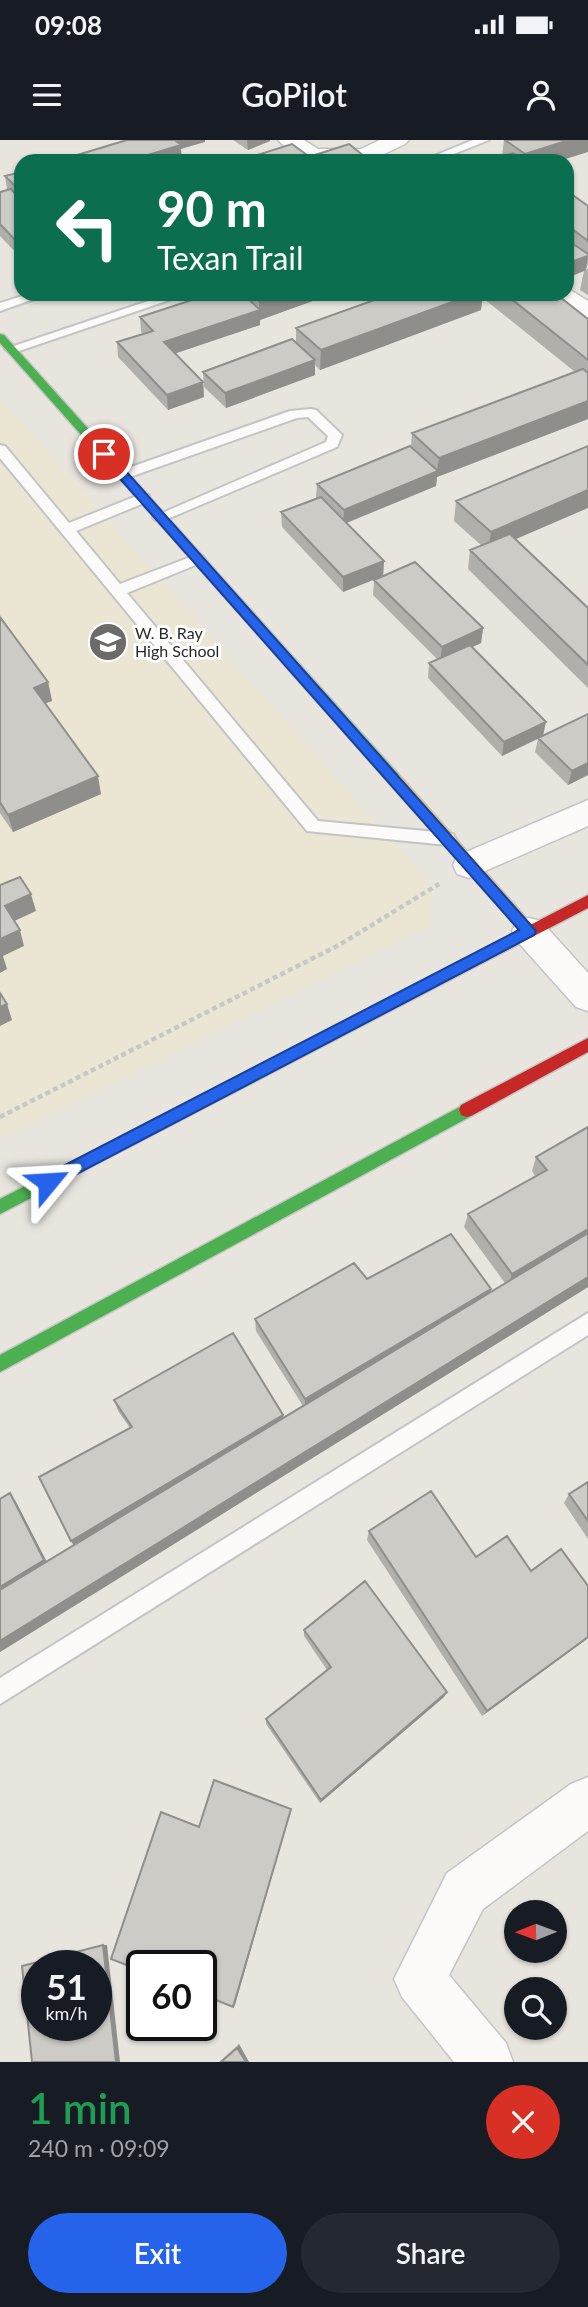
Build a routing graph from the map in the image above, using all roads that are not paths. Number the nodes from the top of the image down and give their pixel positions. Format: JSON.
{"nodes":[{"id":1,"x":289,"y":140,"type":"edge"},
{"id":2,"x":398,"y":140,"type":"edge"},
{"id":3,"x":483,"y":140,"type":"edge"},
{"id":4,"x":311,"y":154,"type":"edge"},
{"id":5,"x":375,"y":154,"type":"edge"},
{"id":6,"x":445,"y":154,"type":"edge"},
{"id":7,"x":19,"y":301,"type":"edge"},
{"id":8,"x":159,"y":301,"type":"edge"},
{"id":9,"x":572,"y":301,"type":"edge"},
{"id":10,"x":0,"y":307,"type":"edge"},
{"id":11,"x":588,"y":312,"type":"edge"},
{"id":12,"x":0,"y":337,"type":"edge"},
{"id":13,"x":11,"y":349,"type":"junction"},
{"id":14,"x":0,"y":449,"type":"edge"},
{"id":15,"x":122,"y":475,"type":"junction"},
{"id":16,"x":144,"y":498,"type":"junction"},
{"id":17,"x":160,"y":517,"type":"junction"},
{"id":18,"x":67,"y":529,"type":"junction"},
{"id":19,"x":198,"y":559,"type":"junction"},
{"id":20,"x":117,"y":591,"type":"junction"},
{"id":21,"x":588,"y":812,"type":"edge"},
{"id":22,"x":447,"y":839,"type":"junction"},
{"id":23,"x":470,"y":865,"type":"junction"},
{"id":24,"x":588,"y":901,"type":"edge"},
{"id":25,"x":529,"y":931,"type":"junction"},
{"id":26,"x":588,"y":997,"type":"edge"},
{"id":27,"x":588,"y":1044,"type":"edge"},
{"id":28,"x":0,"y":1207,"type":"edge"},
{"id":29,"x":588,"y":1323,"type":"edge"},
{"id":30,"x":0,"y":1364,"type":"edge"},
{"id":31,"x":0,"y":1692,"type":"edge"},
{"id":32,"x":588,"y":1801,"type":"edge"},
{"id":33,"x":487,"y":2062,"type":"edge"}],
"edges":[{"from":1,"to":4,"type":"street"},
{"from":2,"to":5,"type":"street"},
{"from":3,"to":6,"type":"lane"},
{"from":7,"to":10,"type":"lane"},
{"from":8,"to":13,"type":"lane"},
{"from":9,"to":11,"type":"street"},
{"from":12,"to":13,"type":"street"},
{"from":13,"to":15,"type":"street"},
{"from":14,"to":18,"type":"lane"},
{"from":15,"to":16,"type":"street"},
{"from":15,"to":17,"type":"lane"},
{"from":16,"to":17,"type":"street"},
{"from":16,"to":18,"type":"lane"},
{"from":17,"to":19,"type":"street"},
{"from":18,"to":20,"type":"lane"},
{"from":19,"to":20,"type":"lane"},
{"from":19,"to":22,"type":"street"},
{"from":20,"to":22,"type":"lane"},
{"from":21,"to":23,"type":"street"},
{"from":22,"to":23,"type":"street"},
{"from":23,"to":25,"type":"street"},
{"from":24,"to":25,"type":"street"},
{"from":25,"to":26,"type":"street"},
{"from":25,"to":28,"type":"street"},
{"from":27,"to":30,"type":"street"},
{"from":29,"to":31,"type":"lane"},
{"from":32,"to":33,"type":"street"}]}
